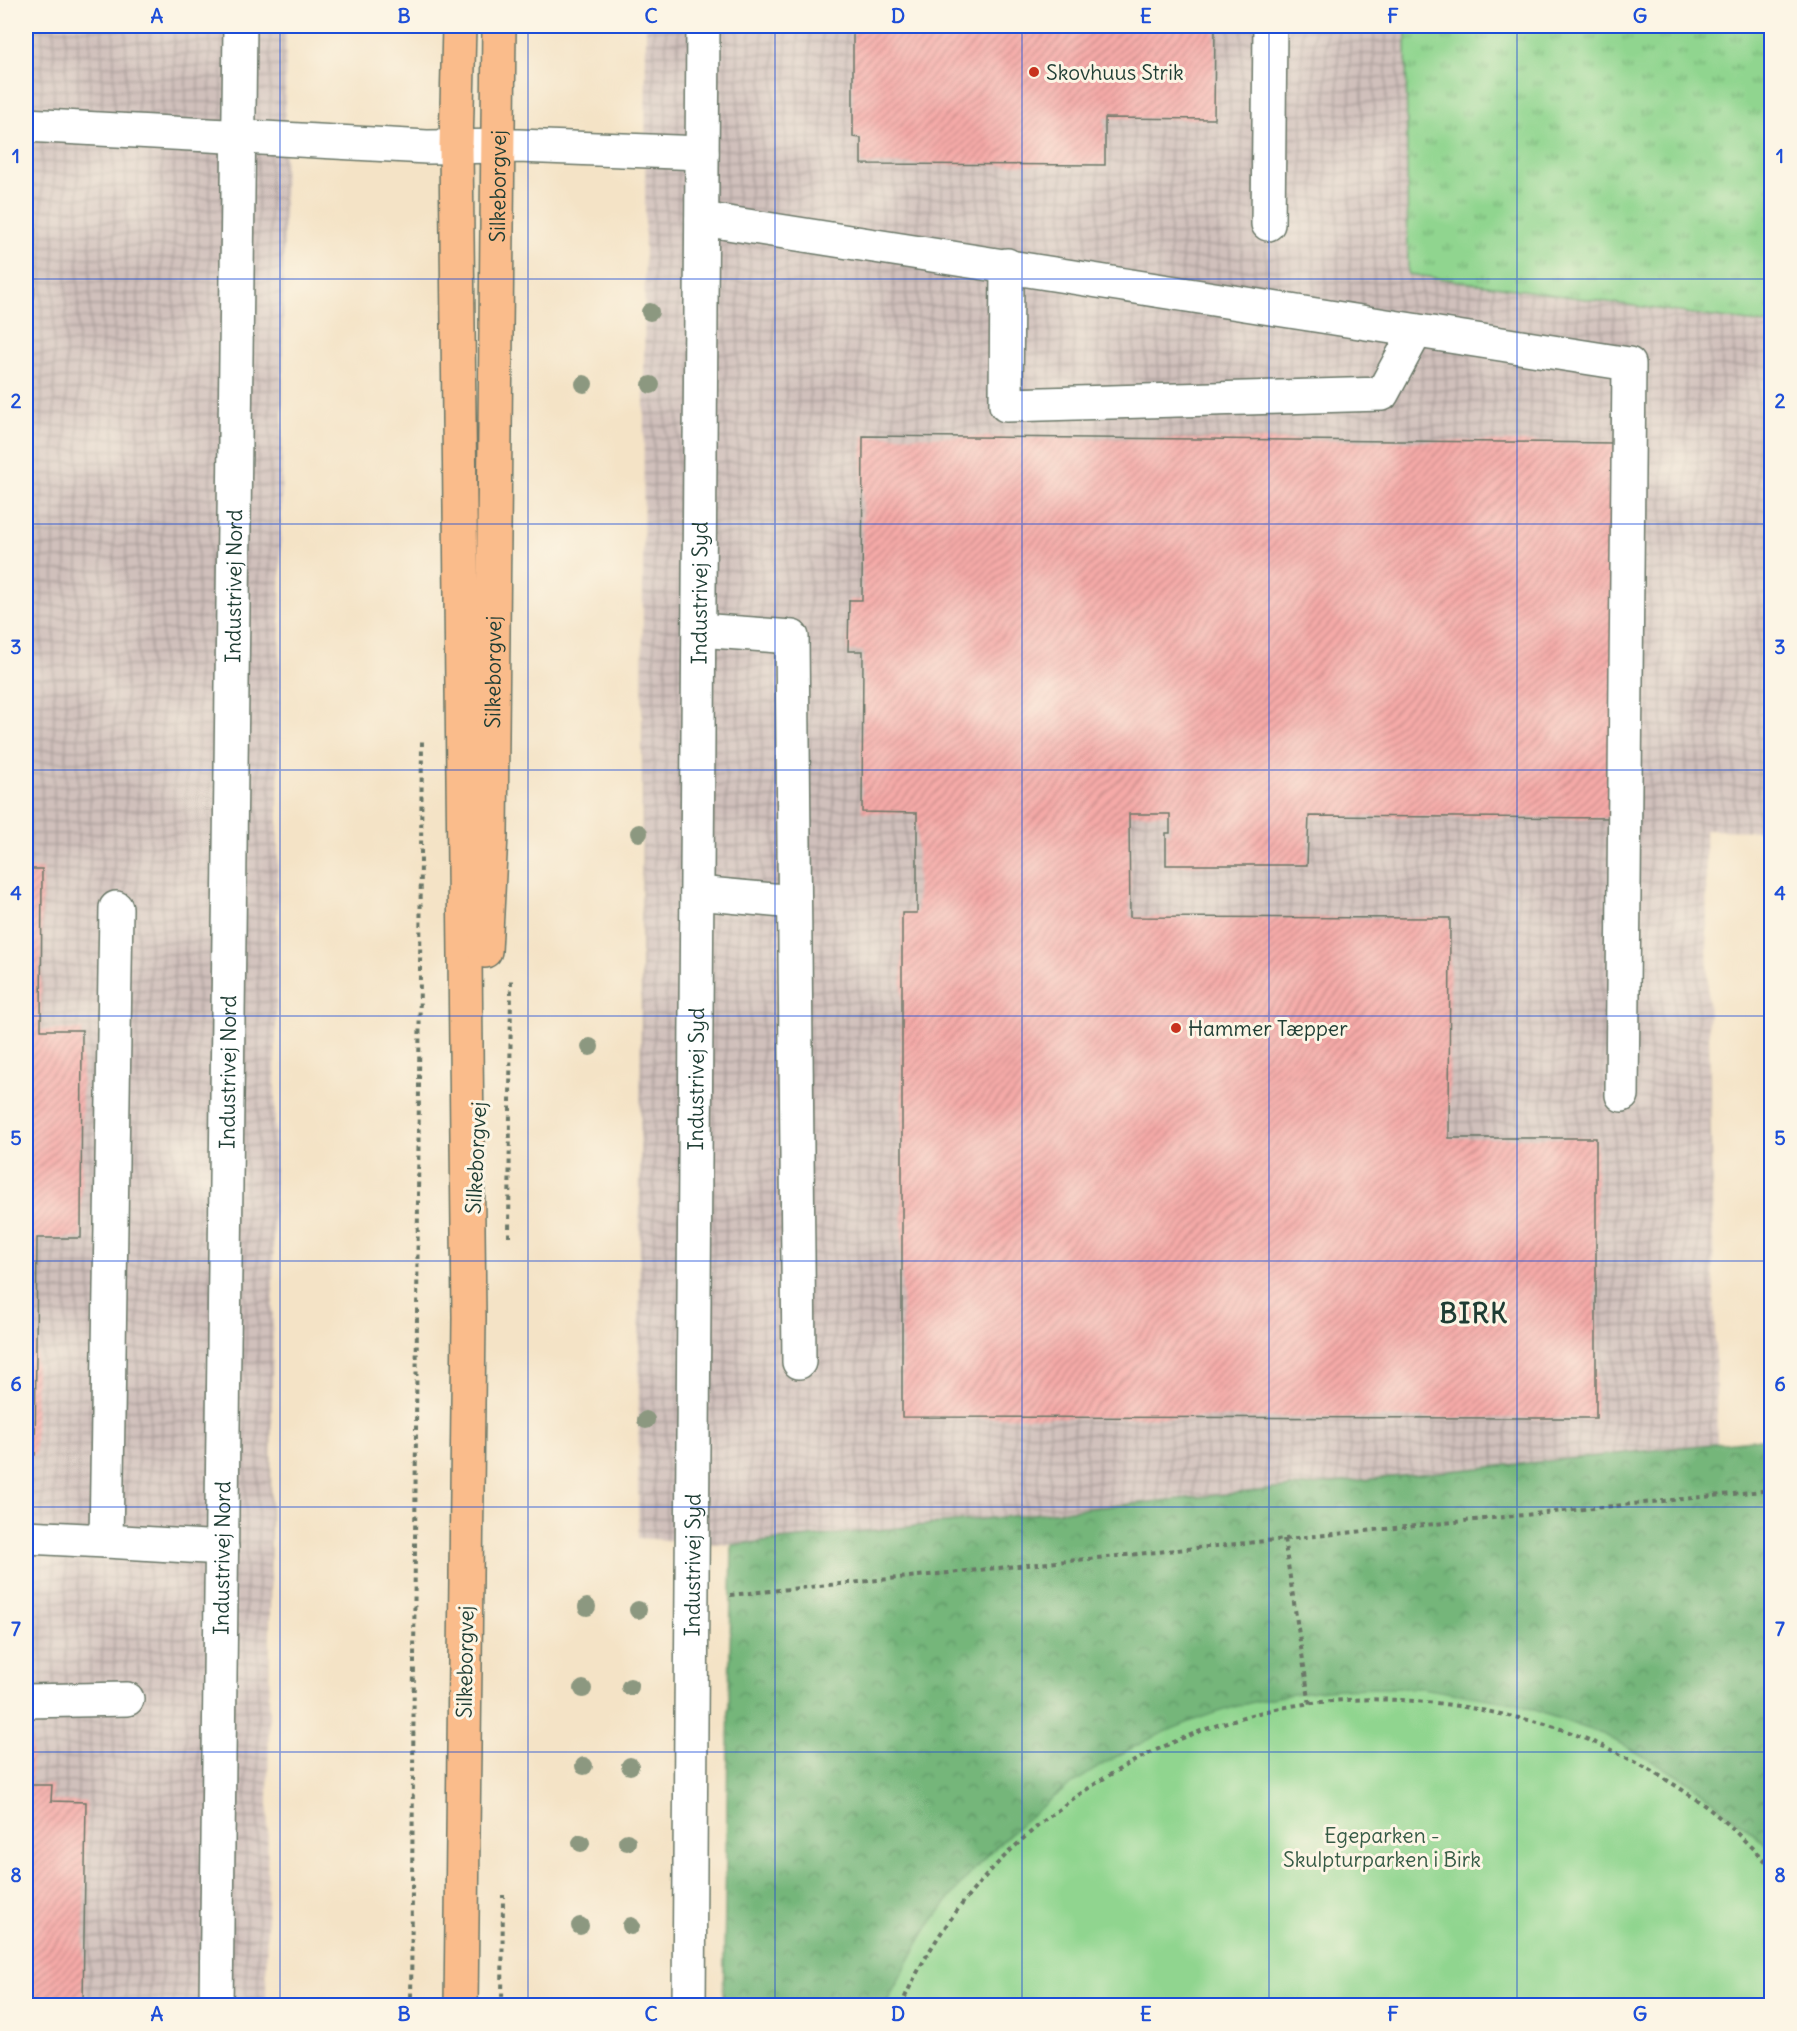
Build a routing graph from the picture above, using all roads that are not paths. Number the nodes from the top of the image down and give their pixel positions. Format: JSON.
{"nodes":[{"id":1,"x":240,"y":26,"type":"edge"},
{"id":2,"x":459,"y":26,"type":"edge"},
{"id":3,"x":499,"y":26,"type":"edge"},
{"id":4,"x":703,"y":26,"type":"edge"},
{"id":5,"x":1270,"y":26,"type":"edge"},
{"id":6,"x":26,"y":125,"type":"edge"},
{"id":7,"x":240,"y":138,"type":"junction"},
{"id":8,"x":498,"y":146,"type":"junction"},
{"id":9,"x":456,"y":147,"type":"junction"},
{"id":10,"x":702,"y":153,"type":"junction"},
{"id":11,"x":702,"y":219,"type":"junction"},
{"id":12,"x":1268,"y":224,"type":"dead end"},
{"id":13,"x":1007,"y":265,"type":"junction"},
{"id":14,"x":1416,"y":331,"type":"junction"},
{"id":15,"x":699,"y":630,"type":"junction"},
{"id":16,"x":697,"y":893,"type":"junction"},
{"id":17,"x":794,"y":902,"type":"junction"},
{"id":18,"x":116,"y":908,"type":"dead end"},
{"id":19,"x":1622,"y":1095,"type":"dead end"},
{"id":20,"x":469,"y":1318,"type":"junction"},
{"id":21,"x":799,"y":1362,"type":"dead end"},
{"id":22,"x":26,"y":1537,"type":"edge"},
{"id":23,"x":105,"y":1541,"type":"junction"},
{"id":24,"x":222,"y":1548,"type":"junction"},
{"id":25,"x":127,"y":1699,"type":"dead end"},
{"id":26,"x":26,"y":1701,"type":"edge"},
{"id":27,"x":216,"y":2006,"type":"edge"},
{"id":28,"x":461,"y":2006,"type":"edge"},
{"id":29,"x":689,"y":2006,"type":"edge"}],
"edges":[{"from":1,"to":7,"type":"street","name":"Industrivej Nord"},
{"from":2,"to":9,"type":"main road","name":"Silkeborgvej"},
{"from":3,"to":8,"type":"main road","name":"Silkeborgvej"},
{"from":4,"to":10,"type":"street","name":"Industrivej Syd"},
{"from":5,"to":12,"type":"street"},
{"from":6,"to":7,"type":"street"},
{"from":7,"to":9,"type":"street"},
{"from":7,"to":24,"type":"street","name":"Industrivej Nord"},
{"from":8,"to":9,"type":"street"},
{"from":8,"to":10,"type":"street"},
{"from":8,"to":20,"type":"main road","name":"Silkeborgvej"},
{"from":9,"to":20,"type":"main road","name":"Silkeborgvej"},
{"from":10,"to":11,"type":"street","name":"Industrivej Syd"},
{"from":11,"to":13,"type":"street"},
{"from":11,"to":15,"type":"street","name":"Industrivej Syd"},
{"from":13,"to":14,"type":"street"},
{"from":13,"to":14,"type":"street"},
{"from":14,"to":19,"type":"street"},
{"from":15,"to":16,"type":"street","name":"Industrivej Syd"},
{"from":15,"to":17,"type":"street"},
{"from":16,"to":17,"type":"street"},
{"from":16,"to":29,"type":"street","name":"Industrivej Syd"},
{"from":17,"to":21,"type":"street"},
{"from":18,"to":23,"type":"street"},
{"from":20,"to":28,"type":"main road","name":"Silkeborgvej"},
{"from":22,"to":23,"type":"street"},
{"from":23,"to":24,"type":"street"},
{"from":24,"to":27,"type":"street","name":"Industrivej Nord"},
{"from":25,"to":26,"type":"street"}]}
